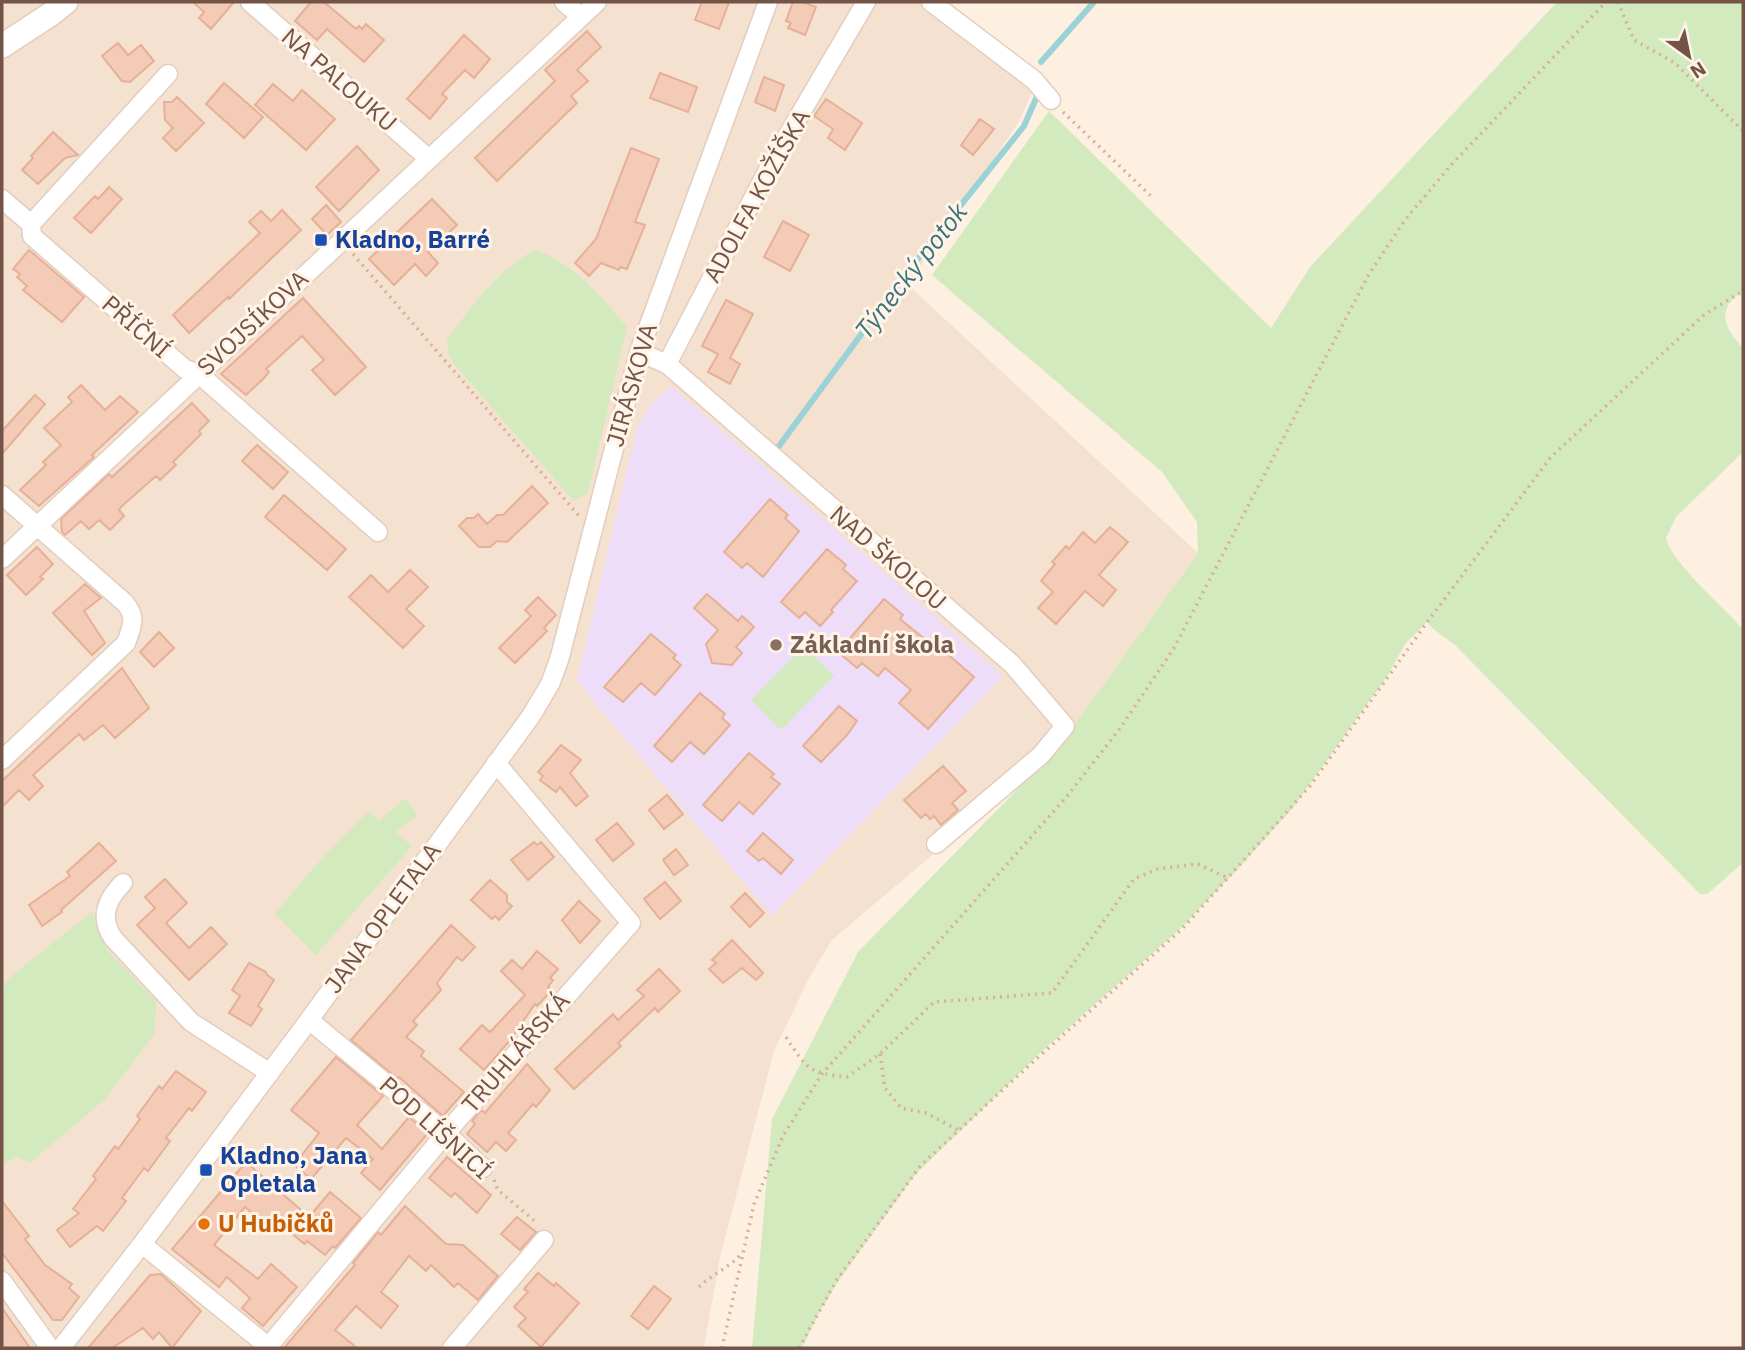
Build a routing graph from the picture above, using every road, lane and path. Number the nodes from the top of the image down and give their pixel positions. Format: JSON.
{"nodes":[{"id":1,"x":66,"y":2,"type":"edge"},
{"id":2,"x":250,"y":2,"type":"edge"},
{"id":3,"x":564,"y":2,"type":"edge"},
{"id":4,"x":597,"y":2,"type":"edge"},
{"id":5,"x":768,"y":2,"type":"edge"},
{"id":6,"x":866,"y":2,"type":"edge"},
{"id":7,"x":931,"y":2,"type":"edge"},
{"id":8,"x":1606,"y":2,"type":"edge"},
{"id":9,"x":1618,"y":2,"type":"edge"},
{"id":10,"x":581,"y":17,"type":"junction"},
{"id":11,"x":2,"y":46,"type":"edge"},
{"id":12,"x":168,"y":74,"type":"dead end"},
{"id":13,"x":1051,"y":100,"type":"joint"},
{"id":14,"x":1743,"y":131,"type":"edge"},
{"id":15,"x":429,"y":159,"type":"junction"},
{"id":16,"x":1153,"y":198,"type":"dead end"},
{"id":17,"x":2,"y":199,"type":"edge"},
{"id":18,"x":31,"y":224,"type":"junction"},
{"id":19,"x":341,"y":241,"type":"junction"},
{"id":20,"x":1743,"y":291,"type":"edge"},
{"id":21,"x":639,"y":352,"type":"junction"},
{"id":22,"x":667,"y":364,"type":"junction"},
{"id":23,"x":199,"y":374,"type":"junction"},
{"id":24,"x":2,"y":495,"type":"edge"},
{"id":25,"x":36,"y":526,"type":"junction"},
{"id":26,"x":592,"y":531,"type":"junction"},
{"id":27,"x":378,"y":532,"type":"dead end"},
{"id":28,"x":2,"y":559,"type":"edge"},
{"id":29,"x":2,"y":760,"type":"edge"},
{"id":30,"x":496,"y":763,"type":"junction"},
{"id":31,"x":936,"y":844,"type":"dead end"},
{"id":32,"x":1228,"y":878,"type":"junction"},
{"id":33,"x":123,"y":883,"type":"dead end"},
{"id":34,"x":309,"y":1020,"type":"junction"},
{"id":35,"x":786,"y":1037,"type":"dead end"},
{"id":36,"x":880,"y":1054,"type":"junction"},
{"id":37,"x":270,"y":1073,"type":"junction"},
{"id":38,"x":822,"y":1074,"type":"junction"},
{"id":39,"x":958,"y":1130,"type":"junction"},
{"id":40,"x":446,"y":1133,"type":"junction"},
{"id":41,"x":483,"y":1168,"type":"joint"},
{"id":42,"x":544,"y":1240,"type":"joint"},
{"id":43,"x":142,"y":1244,"type":"junction"},
{"id":44,"x":743,"y":1253,"type":"junction"},
{"id":45,"x":2,"y":1281,"type":"edge"},
{"id":46,"x":699,"y":1287,"type":"dead end"},
{"id":47,"x":50,"y":1348,"type":"edge"},
{"id":48,"x":61,"y":1348,"type":"edge"},
{"id":49,"x":269,"y":1348,"type":"edge"},
{"id":50,"x":452,"y":1348,"type":"edge"},
{"id":51,"x":722,"y":1348,"type":"edge"},
{"id":52,"x":799,"y":1348,"type":"edge"}],
"edges":[{"from":1,"to":11,"type":"street"},
{"from":2,"to":15,"type":"street","name":"NA PALOUKU"},
{"from":3,"to":10,"type":"street"},
{"from":4,"to":10,"type":"street","name":"SVOJSÍKOVA"},
{"from":5,"to":21,"type":"street","name":"JIRÁSKOVA"},
{"from":6,"to":22,"type":"street","name":"ADOLFA KOŽÍŠKA"},
{"from":7,"to":13,"type":"street"},
{"from":8,"to":38,"type":"path"},
{"from":9,"to":14,"type":"path"},
{"from":10,"to":15,"type":"street","name":"SVOJSÍKOVA"},
{"from":12,"to":18,"type":"street"},
{"from":13,"to":16,"type":"path"},
{"from":15,"to":19,"type":"street","name":"SVOJSÍKOVA"},
{"from":17,"to":18,"type":"street","name":"PŘÍČNÍ"},
{"from":18,"to":23,"type":"street","name":"PŘÍČNÍ"},
{"from":19,"to":23,"type":"street","name":"SVOJSÍKOVA"},
{"from":19,"to":26,"type":"path"},
{"from":20,"to":32,"type":"path"},
{"from":21,"to":22,"type":"street"},
{"from":21,"to":26,"type":"street","name":"JIRÁSKOVA"},
{"from":22,"to":31,"type":"street","name":"NAD ŠKOLOU"},
{"from":23,"to":25,"type":"street","name":"SVOJSÍKOVA"},
{"from":23,"to":27,"type":"street","name":"PŘÍČNÍ"},
{"from":24,"to":25,"type":"street"},
{"from":25,"to":28,"type":"street","name":"SVOJSÍKOVA"},
{"from":25,"to":29,"type":"street"},
{"from":26,"to":30,"type":"street","name":"JIRÁSKOVA"},
{"from":30,"to":34,"type":"street","name":"JANA OPLETALA"},
{"from":30,"to":40,"type":"street","name":"TRUHLÁŘSKÁ"},
{"from":32,"to":36,"type":"path"},
{"from":32,"to":39,"type":"path"},
{"from":33,"to":37,"type":"street"},
{"from":34,"to":37,"type":"street","name":"JANA OPLETALA"},
{"from":34,"to":40,"type":"street","name":"POD LÍŠNICÍ"},
{"from":35,"to":38,"type":"path"},
{"from":36,"to":38,"type":"path"},
{"from":36,"to":39,"type":"path"},
{"from":37,"to":43,"type":"street","name":"JANA OPLETALA"},
{"from":38,"to":44,"type":"path"},
{"from":39,"to":52,"type":"path"},
{"from":40,"to":41,"type":"street","name":"POD LÍŠNICÍ"},
{"from":40,"to":49,"type":"street","name":"TRUHLÁŘSKÁ"},
{"from":41,"to":42,"type":"path","name":"POD LÍŠNICÍ"},
{"from":42,"to":50,"type":"street"},
{"from":43,"to":48,"type":"street","name":"JANA OPLETALA"},
{"from":43,"to":49,"type":"street"},
{"from":44,"to":46,"type":"path"},
{"from":44,"to":51,"type":"path"},
{"from":45,"to":47,"type":"street"}]}
